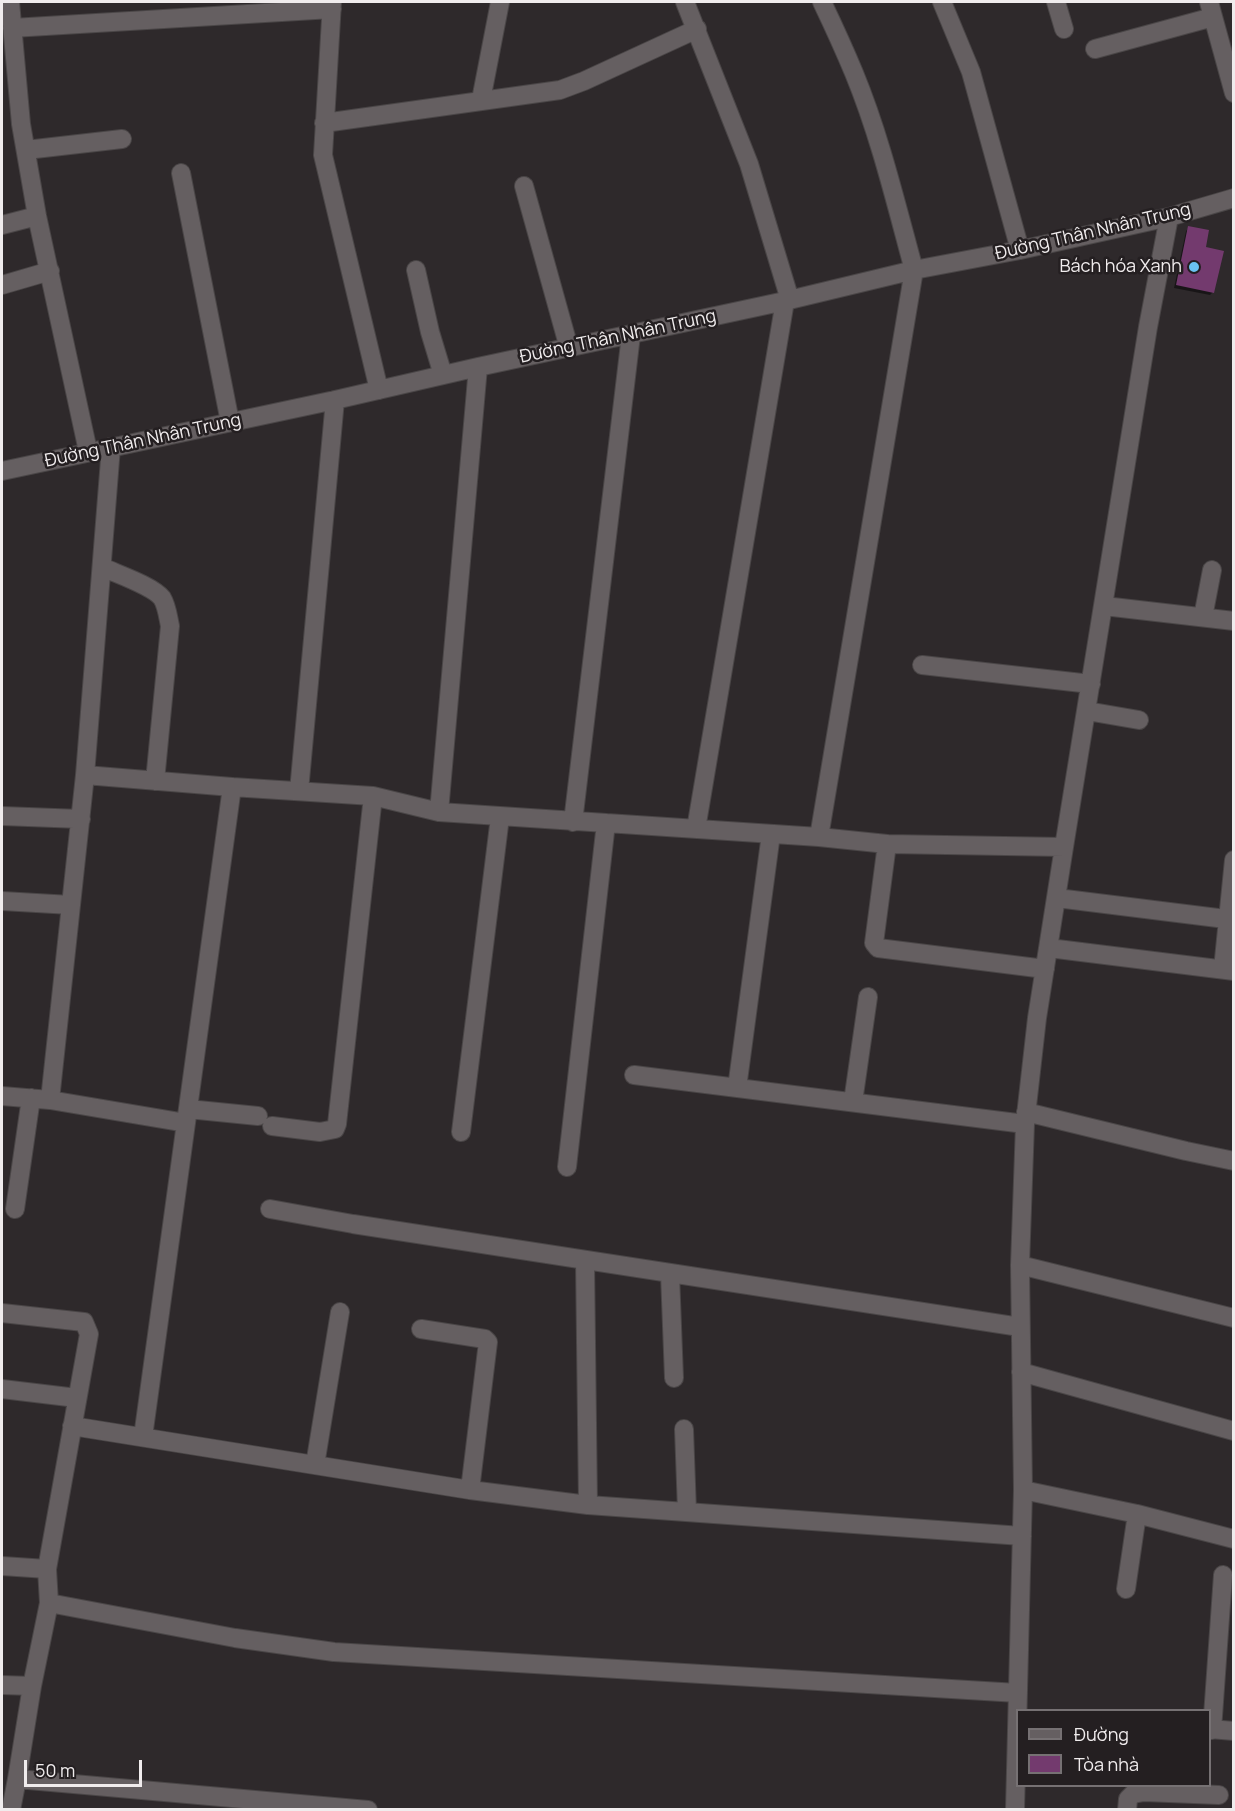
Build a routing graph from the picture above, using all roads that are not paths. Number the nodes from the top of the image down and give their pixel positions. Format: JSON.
{"nodes":[{"id":1,"x":10,"y":2,"type":"edge"},
{"id":2,"x":500,"y":2,"type":"edge"},
{"id":3,"x":685,"y":2,"type":"edge"},
{"id":4,"x":822,"y":2,"type":"edge"},
{"id":5,"x":942,"y":2,"type":"edge"},
{"id":6,"x":1056,"y":2,"type":"edge"},
{"id":7,"x":332,"y":5,"type":"edge"},
{"id":8,"x":1211,"y":9,"type":"edge"},
{"id":9,"x":12,"y":28,"type":"junction"},
{"id":10,"x":697,"y":29,"type":"junction"},
{"id":11,"x":1064,"y":29,"type":"dead end"},
{"id":12,"x":1095,"y":49,"type":"dead end"},
{"id":13,"x":1233,"y":93,"type":"edge"},
{"id":14,"x":481,"y":100,"type":"junction"},
{"id":15,"x":324,"y":123,"type":"junction"},
{"id":16,"x":122,"y":139,"type":"dead end"},
{"id":17,"x":26,"y":150,"type":"junction"},
{"id":18,"x":181,"y":173,"type":"dead end"},
{"id":19,"x":525,"y":186,"type":"dead end"},
{"id":20,"x":1233,"y":198,"type":"edge"},
{"id":21,"x":37,"y":216,"type":"junction"},
{"id":22,"x":1169,"y":217,"type":"junction"},
{"id":23,"x":2,"y":225,"type":"edge"},
{"id":24,"x":1020,"y":250,"type":"junction"},
{"id":25,"x":416,"y":270,"type":"dead end"},
{"id":26,"x":914,"y":270,"type":"junction"},
{"id":27,"x":50,"y":271,"type":"junction"},
{"id":28,"x":2,"y":285,"type":"edge"},
{"id":29,"x":787,"y":300,"type":"junction"},
{"id":30,"x":631,"y":335,"type":"junction"},
{"id":31,"x":569,"y":348,"type":"junction"},
{"id":32,"x":478,"y":367,"type":"junction"},
{"id":33,"x":443,"y":375,"type":"junction"},
{"id":34,"x":380,"y":390,"type":"junction"},
{"id":35,"x":335,"y":400,"type":"junction"},
{"id":36,"x":230,"y":422,"type":"junction"},
{"id":37,"x":111,"y":447,"type":"junction"},
{"id":38,"x":88,"y":451,"type":"junction"},
{"id":39,"x":2,"y":471,"type":"edge"},
{"id":40,"x":102,"y":567,"type":"junction"},
{"id":41,"x":1212,"y":570,"type":"dead end"},
{"id":42,"x":1104,"y":606,"type":"junction"},
{"id":43,"x":1203,"y":617,"type":"junction"},
{"id":44,"x":1233,"y":621,"type":"edge"},
{"id":45,"x":922,"y":665,"type":"dead end"},
{"id":46,"x":1091,"y":684,"type":"junction"},
{"id":47,"x":1087,"y":711,"type":"junction"},
{"id":48,"x":1139,"y":720,"type":"dead end"},
{"id":49,"x":85,"y":775,"type":"junction"},
{"id":50,"x":155,"y":781,"type":"junction"},
{"id":51,"x":232,"y":788,"type":"junction"},
{"id":52,"x":299,"y":791,"type":"junction"},
{"id":53,"x":373,"y":796,"type":"junction"},
{"id":54,"x":439,"y":812,"type":"junction"},
{"id":55,"x":2,"y":816,"type":"edge"},
{"id":56,"x":500,"y":817,"type":"junction"},
{"id":57,"x":81,"y":819,"type":"junction"},
{"id":58,"x":573,"y":822,"type":"junction"},
{"id":59,"x":606,"y":823,"type":"junction"},
{"id":60,"x":696,"y":829,"type":"junction"},
{"id":61,"x":771,"y":834,"type":"junction"},
{"id":62,"x":819,"y":837,"type":"junction"},
{"id":63,"x":887,"y":844,"type":"junction"},
{"id":64,"x":1064,"y":848,"type":"junction"},
{"id":65,"x":1233,"y":860,"type":"edge"},
{"id":66,"x":1057,"y":898,"type":"junction"},
{"id":67,"x":2,"y":901,"type":"edge"},
{"id":68,"x":71,"y":905,"type":"junction"},
{"id":69,"x":1231,"y":920,"type":"edge"},
{"id":70,"x":1049,"y":948,"type":"junction"},
{"id":71,"x":1045,"y":969,"type":"junction"},
{"id":72,"x":1228,"y":970,"type":"edge"},
{"id":73,"x":868,"y":997,"type":"dead end"},
{"id":74,"x":634,"y":1075,"type":"dead end"},
{"id":75,"x":737,"y":1088,"type":"junction"},
{"id":76,"x":2,"y":1096,"type":"edge"},
{"id":77,"x":31,"y":1098,"type":"junction"},
{"id":78,"x":50,"y":1100,"type":"junction"},
{"id":79,"x":853,"y":1102,"type":"junction"},
{"id":80,"x":187,"y":1116,"type":"junction"},
{"id":81,"x":1026,"y":1118,"type":"junction"},
{"id":82,"x":461,"y":1132,"type":"dead end"},
{"id":83,"x":1233,"y":1161,"type":"edge"},
{"id":84,"x":567,"y":1167,"type":"dead end"},
{"id":85,"x":15,"y":1209,"type":"dead end"},
{"id":86,"x":270,"y":1209,"type":"dead end"},
{"id":87,"x":585,"y":1260,"type":"junction"},
{"id":88,"x":1020,"y":1265,"type":"junction"},
{"id":89,"x":670,"y":1274,"type":"junction"},
{"id":90,"x":340,"y":1312,"type":"dead end"},
{"id":91,"x":2,"y":1313,"type":"edge"},
{"id":92,"x":1233,"y":1318,"type":"edge"},
{"id":93,"x":1020,"y":1327,"type":"junction"},
{"id":94,"x":422,"y":1329,"type":"dead end"},
{"id":95,"x":1021,"y":1372,"type":"junction"},
{"id":96,"x":674,"y":1378,"type":"dead end"},
{"id":97,"x":2,"y":1389,"type":"edge"},
{"id":98,"x":78,"y":1398,"type":"junction"},
{"id":99,"x":72,"y":1426,"type":"junction"},
{"id":100,"x":684,"y":1429,"type":"dead end"},
{"id":101,"x":1233,"y":1431,"type":"edge"},
{"id":102,"x":142,"y":1437,"type":"junction"},
{"id":103,"x":315,"y":1465,"type":"junction"},
{"id":104,"x":470,"y":1490,"type":"junction"},
{"id":105,"x":1023,"y":1490,"type":"junction"},
{"id":106,"x":588,"y":1505,"type":"junction"},
{"id":107,"x":687,"y":1511,"type":"junction"},
{"id":108,"x":1137,"y":1514,"type":"junction"},
{"id":109,"x":1022,"y":1536,"type":"junction"},
{"id":110,"x":1233,"y":1539,"type":"edge"},
{"id":111,"x":2,"y":1566,"type":"edge"},
{"id":112,"x":46,"y":1569,"type":"junction"},
{"id":113,"x":1223,"y":1575,"type":"dead end"},
{"id":114,"x":1126,"y":1589,"type":"dead end"},
{"id":115,"x":49,"y":1603,"type":"junction"},
{"id":116,"x":2,"y":1685,"type":"edge"},
{"id":117,"x":32,"y":1686,"type":"junction"},
{"id":118,"x":1018,"y":1693,"type":"junction"},
{"id":119,"x":1017,"y":1709,"type":"edge"},
{"id":120,"x":1211,"y":1730,"type":"edge"},
{"id":121,"x":1233,"y":1731,"type":"edge"},
{"id":122,"x":1016,"y":1762,"type":"edge"},
{"id":123,"x":17,"y":1779,"type":"junction"},
{"id":124,"x":1219,"y":1795,"type":"dead end"},
{"id":125,"x":10,"y":1809,"type":"edge"},
{"id":126,"x":368,"y":1809,"type":"edge"},
{"id":127,"x":1015,"y":1809,"type":"edge"},
{"id":128,"x":1127,"y":1809,"type":"edge"}],
"edges":[{"from":1,"to":9,"type":"street"},
{"from":2,"to":14,"type":"street"},
{"from":3,"to":10,"type":"street"},
{"from":4,"to":26,"type":"street"},
{"from":5,"to":24,"type":"street"},
{"from":6,"to":11,"type":"street"},
{"from":7,"to":9,"type":"street"},
{"from":7,"to":15,"type":"street"},
{"from":8,"to":12,"type":"street"},
{"from":8,"to":13,"type":"street"},
{"from":9,"to":17,"type":"street"},
{"from":10,"to":14,"type":"street"},
{"from":10,"to":29,"type":"street"},
{"from":14,"to":15,"type":"street"},
{"from":15,"to":34,"type":"street"},
{"from":16,"to":17,"type":"street"},
{"from":17,"to":21,"type":"street"},
{"from":18,"to":36,"type":"street"},
{"from":19,"to":31,"type":"street"},
{"from":20,"to":22,"type":"street","name":"Đường Thân Nhân Trung"},
{"from":21,"to":23,"type":"street"},
{"from":21,"to":27,"type":"street"},
{"from":22,"to":24,"type":"street","name":"Đường Thân Nhân Trung"},
{"from":22,"to":42,"type":"street"},
{"from":24,"to":26,"type":"street","name":"Đường Thân Nhân Trung"},
{"from":25,"to":33,"type":"street"},
{"from":26,"to":29,"type":"street","name":"Đường Thân Nhân Trung"},
{"from":26,"to":62,"type":"street"},
{"from":27,"to":28,"type":"street"},
{"from":27,"to":38,"type":"street"},
{"from":29,"to":30,"type":"street","name":"Đường Thân Nhân Trung"},
{"from":29,"to":60,"type":"street"},
{"from":30,"to":31,"type":"street","name":"Đường Thân Nhân Trung"},
{"from":30,"to":58,"type":"street"},
{"from":31,"to":32,"type":"street","name":"Đường Thân Nhân Trung"},
{"from":32,"to":33,"type":"street","name":"Đường Thân Nhân Trung"},
{"from":32,"to":54,"type":"street"},
{"from":33,"to":34,"type":"street","name":"Đường Thân Nhân Trung"},
{"from":34,"to":35,"type":"street","name":"Đường Thân Nhân Trung"},
{"from":35,"to":36,"type":"street","name":"Đường Thân Nhân Trung"},
{"from":35,"to":52,"type":"street"},
{"from":36,"to":37,"type":"street","name":"Đường Thân Nhân Trung"},
{"from":37,"to":38,"type":"street","name":"Đường Thân Nhân Trung"},
{"from":37,"to":40,"type":"street"},
{"from":38,"to":39,"type":"street","name":"Đường Thân Nhân Trung"},
{"from":40,"to":49,"type":"street"},
{"from":40,"to":50,"type":"street"},
{"from":41,"to":43,"type":"street"},
{"from":42,"to":43,"type":"street"},
{"from":42,"to":46,"type":"street"},
{"from":43,"to":44,"type":"street"},
{"from":45,"to":46,"type":"street"},
{"from":46,"to":47,"type":"street"},
{"from":47,"to":48,"type":"street"},
{"from":47,"to":64,"type":"street"},
{"from":49,"to":50,"type":"street"},
{"from":49,"to":57,"type":"street"},
{"from":50,"to":51,"type":"street"},
{"from":51,"to":52,"type":"street"},
{"from":51,"to":80,"type":"street"},
{"from":52,"to":53,"type":"street"},
{"from":53,"to":54,"type":"street"},
{"from":53,"to":80,"type":"street"},
{"from":54,"to":56,"type":"street"},
{"from":55,"to":57,"type":"street"},
{"from":56,"to":58,"type":"street"},
{"from":56,"to":82,"type":"street"},
{"from":57,"to":68,"type":"street"},
{"from":58,"to":59,"type":"street"},
{"from":59,"to":60,"type":"street"},
{"from":59,"to":84,"type":"street"},
{"from":60,"to":61,"type":"street"},
{"from":61,"to":62,"type":"street"},
{"from":61,"to":75,"type":"street"},
{"from":62,"to":63,"type":"street"},
{"from":63,"to":64,"type":"street"},
{"from":63,"to":71,"type":"street"},
{"from":64,"to":66,"type":"street"},
{"from":65,"to":69,"type":"street"},
{"from":66,"to":69,"type":"street"},
{"from":66,"to":70,"type":"street"},
{"from":67,"to":68,"type":"street"},
{"from":68,"to":78,"type":"street"},
{"from":69,"to":72,"type":"street"},
{"from":70,"to":71,"type":"street"},
{"from":70,"to":72,"type":"street"},
{"from":71,"to":81,"type":"street"},
{"from":73,"to":79,"type":"street"},
{"from":74,"to":75,"type":"street"},
{"from":75,"to":79,"type":"street"},
{"from":76,"to":77,"type":"street"},
{"from":77,"to":78,"type":"street"},
{"from":77,"to":85,"type":"street"},
{"from":78,"to":80,"type":"street"},
{"from":79,"to":81,"type":"street"},
{"from":80,"to":102,"type":"street"},
{"from":81,"to":83,"type":"street"},
{"from":81,"to":88,"type":"street"},
{"from":86,"to":87,"type":"street"},
{"from":87,"to":89,"type":"street"},
{"from":87,"to":106,"type":"street"},
{"from":88,"to":92,"type":"street"},
{"from":88,"to":93,"type":"street"},
{"from":89,"to":93,"type":"street"},
{"from":89,"to":96,"type":"street"},
{"from":90,"to":103,"type":"street"},
{"from":91,"to":98,"type":"street"},
{"from":93,"to":95,"type":"street"},
{"from":94,"to":104,"type":"street"},
{"from":95,"to":101,"type":"street"},
{"from":95,"to":105,"type":"street"},
{"from":97,"to":98,"type":"street"},
{"from":98,"to":99,"type":"street"},
{"from":99,"to":102,"type":"street"},
{"from":99,"to":112,"type":"street"},
{"from":100,"to":107,"type":"street"},
{"from":102,"to":103,"type":"street"},
{"from":103,"to":104,"type":"street"},
{"from":104,"to":106,"type":"street"},
{"from":105,"to":108,"type":"street"},
{"from":105,"to":109,"type":"street"},
{"from":106,"to":107,"type":"street"},
{"from":107,"to":109,"type":"street"},
{"from":108,"to":110,"type":"street"},
{"from":108,"to":114,"type":"street"},
{"from":109,"to":118,"type":"street"},
{"from":111,"to":112,"type":"street"},
{"from":112,"to":115,"type":"street"},
{"from":113,"to":120,"type":"street"},
{"from":115,"to":117,"type":"street"},
{"from":115,"to":118,"type":"street"},
{"from":116,"to":117,"type":"street"},
{"from":117,"to":123,"type":"street"},
{"from":118,"to":119,"type":"street"},
{"from":120,"to":121,"type":"street"},
{"from":122,"to":127,"type":"street"},
{"from":123,"to":125,"type":"street"},
{"from":123,"to":126,"type":"street"},
{"from":124,"to":128,"type":"street"}]}
